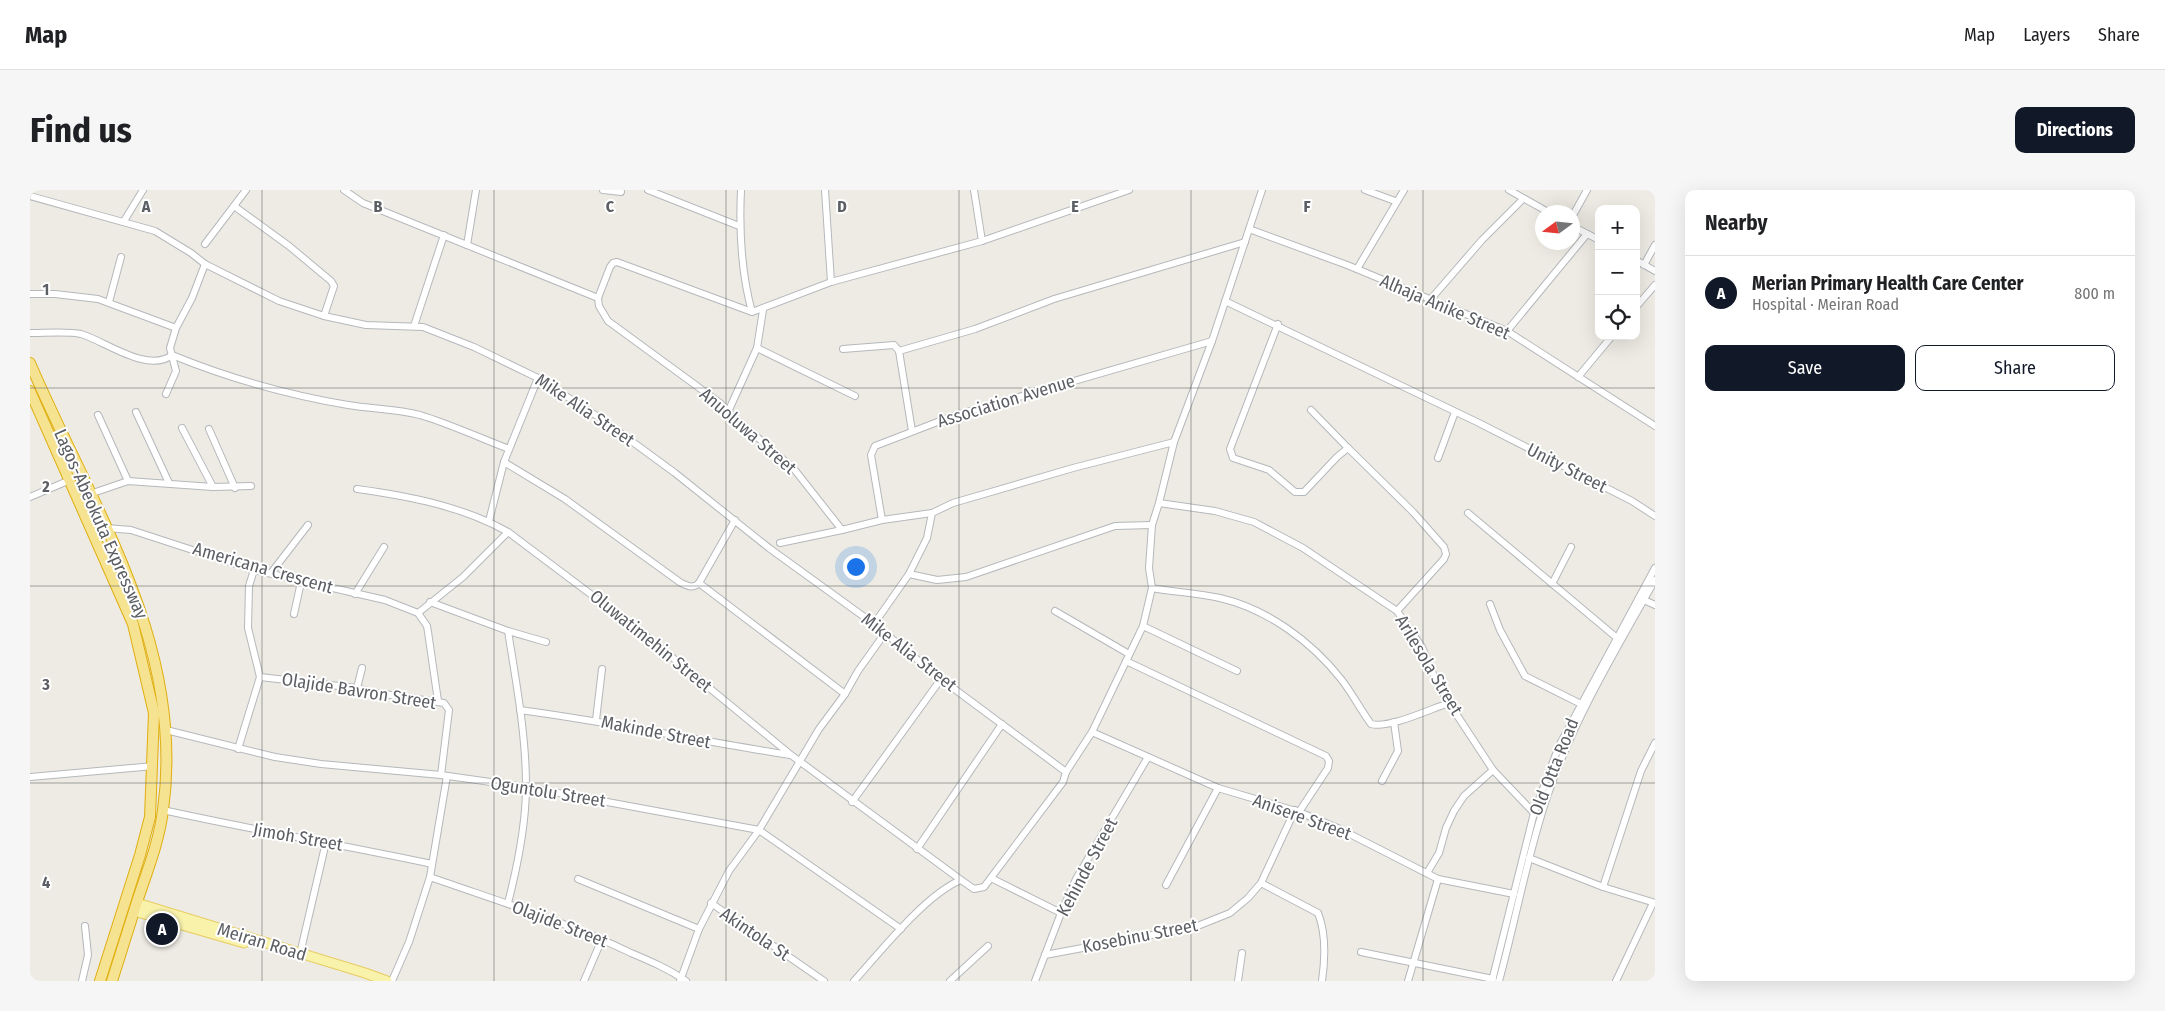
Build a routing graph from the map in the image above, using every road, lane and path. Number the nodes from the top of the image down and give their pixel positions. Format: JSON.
{"nodes":[{"id":1,"x":143,"y":190,"type":"edge"},
{"id":2,"x":246,"y":190,"type":"edge"},
{"id":3,"x":344,"y":190,"type":"edge"},
{"id":4,"x":476,"y":190,"type":"edge"},
{"id":5,"x":603,"y":190,"type":"edge"},
{"id":6,"x":648,"y":190,"type":"edge"},
{"id":7,"x":741,"y":190,"type":"edge"},
{"id":8,"x":828,"y":190,"type":"edge"},
{"id":9,"x":974,"y":190,"type":"edge"},
{"id":10,"x":1129,"y":190,"type":"edge"},
{"id":11,"x":1262,"y":190,"type":"edge"},
{"id":12,"x":1365,"y":190,"type":"edge"},
{"id":13,"x":1404,"y":190,"type":"edge"},
{"id":14,"x":1509,"y":190,"type":"edge"},
{"id":15,"x":1587,"y":190,"type":"edge"},
{"id":16,"x":621,"y":192,"type":"dead end"},
{"id":17,"x":30,"y":196,"type":"edge"},
{"id":18,"x":1523,"y":199,"type":"junction"},
{"id":19,"x":1396,"y":201,"type":"junction"},
{"id":20,"x":1535,"y":205,"type":"edge"},
{"id":21,"x":1578,"y":205,"type":"edge"},
{"id":22,"x":234,"y":206,"type":"junction"},
{"id":23,"x":124,"y":221,"type":"junction"},
{"id":24,"x":739,"y":226,"type":"junction"},
{"id":25,"x":1248,"y":229,"type":"junction"},
{"id":26,"x":1580,"y":230,"type":"edge"},
{"id":27,"x":1587,"y":234,"type":"junction"},
{"id":28,"x":444,"y":235,"type":"junction"},
{"id":29,"x":1595,"y":238,"type":"edge"},
{"id":30,"x":982,"y":241,"type":"junction"},
{"id":31,"x":1244,"y":242,"type":"junction"},
{"id":32,"x":205,"y":244,"type":"dead end"},
{"id":33,"x":467,"y":245,"type":"junction"},
{"id":34,"x":1655,"y":245,"type":"edge"},
{"id":35,"x":121,"y":257,"type":"dead end"},
{"id":36,"x":1640,"y":262,"type":"edge"},
{"id":37,"x":205,"y":264,"type":"junction"},
{"id":38,"x":1644,"y":265,"type":"junction"},
{"id":39,"x":1357,"y":269,"type":"junction"},
{"id":40,"x":1655,"y":271,"type":"edge"},
{"id":41,"x":831,"y":282,"type":"junction"},
{"id":42,"x":1655,"y":285,"type":"edge"},
{"id":43,"x":30,"y":294,"type":"edge"},
{"id":44,"x":598,"y":298,"type":"junction"},
{"id":45,"x":1225,"y":300,"type":"junction"},
{"id":46,"x":1430,"y":300,"type":"junction"},
{"id":47,"x":109,"y":302,"type":"junction"},
{"id":48,"x":1640,"y":302,"type":"edge"},
{"id":49,"x":763,"y":310,"type":"junction"},
{"id":50,"x":752,"y":312,"type":"junction"},
{"id":51,"x":324,"y":316,"type":"junction"},
{"id":52,"x":1278,"y":324,"type":"junction"},
{"id":53,"x":414,"y":326,"type":"junction"},
{"id":54,"x":176,"y":328,"type":"junction"},
{"id":55,"x":1507,"y":331,"type":"junction"},
{"id":56,"x":30,"y":333,"type":"edge"},
{"id":57,"x":1212,"y":340,"type":"junction"},
{"id":58,"x":1609,"y":340,"type":"edge"},
{"id":59,"x":757,"y":348,"type":"junction"},
{"id":60,"x":843,"y":349,"type":"dead end"},
{"id":61,"x":899,"y":350,"type":"junction"},
{"id":62,"x":172,"y":355,"type":"junction"},
{"id":63,"x":30,"y":363,"type":"edge"},
{"id":64,"x":1578,"y":377,"type":"junction"},
{"id":65,"x":538,"y":378,"type":"junction"},
{"id":66,"x":30,"y":391,"type":"edge"},
{"id":67,"x":166,"y":394,"type":"dead end"},
{"id":68,"x":855,"y":396,"type":"dead end"},
{"id":69,"x":1312,"y":410,"type":"dead end"},
{"id":70,"x":136,"y":412,"type":"dead end"},
{"id":71,"x":728,"y":412,"type":"junction"},
{"id":72,"x":1455,"y":412,"type":"junction"},
{"id":73,"x":98,"y":415,"type":"dead end"},
{"id":74,"x":1655,"y":426,"type":"edge"},
{"id":75,"x":182,"y":428,"type":"dead end"},
{"id":76,"x":209,"y":429,"type":"dead end"},
{"id":77,"x":912,"y":431,"type":"junction"},
{"id":78,"x":1174,"y":442,"type":"junction"},
{"id":79,"x":1348,"y":448,"type":"junction"},
{"id":80,"x":509,"y":449,"type":"junction"},
{"id":81,"x":1438,"y":458,"type":"dead end"},
{"id":82,"x":504,"y":462,"type":"junction"},
{"id":83,"x":70,"y":480,"type":"junction"},
{"id":84,"x":128,"y":481,"type":"junction"},
{"id":85,"x":169,"y":483,"type":"junction"},
{"id":86,"x":251,"y":486,"type":"dead end"},
{"id":87,"x":213,"y":487,"type":"junction"},
{"id":88,"x":235,"y":488,"type":"junction"},
{"id":89,"x":357,"y":489,"type":"dead end"},
{"id":90,"x":90,"y":494,"type":"junction"},
{"id":91,"x":30,"y":497,"type":"edge"},
{"id":92,"x":1159,"y":503,"type":"junction"},
{"id":93,"x":932,"y":513,"type":"junction"},
{"id":94,"x":1468,"y":513,"type":"dead end"},
{"id":95,"x":1655,"y":516,"type":"edge"},
{"id":96,"x":736,"y":520,"type":"junction"},
{"id":97,"x":882,"y":520,"type":"junction"},
{"id":98,"x":489,"y":521,"type":"junction"},
{"id":99,"x":308,"y":525,"type":"dead end"},
{"id":100,"x":1152,"y":526,"type":"junction"},
{"id":101,"x":106,"y":528,"type":"junction"},
{"id":102,"x":842,"y":530,"type":"junction"},
{"id":103,"x":508,"y":532,"type":"junction"},
{"id":104,"x":780,"y":543,"type":"dead end"},
{"id":105,"x":384,"y":547,"type":"dead end"},
{"id":106,"x":1571,"y":547,"type":"dead end"},
{"id":107,"x":1655,"y":568,"type":"edge"},
{"id":108,"x":254,"y":570,"type":"junction"},
{"id":109,"x":271,"y":574,"type":"junction"},
{"id":110,"x":909,"y":574,"type":"junction"},
{"id":111,"x":1655,"y":580,"type":"edge"},
{"id":112,"x":301,"y":582,"type":"junction"},
{"id":113,"x":699,"y":583,"type":"junction"},
{"id":114,"x":1552,"y":584,"type":"junction"},
{"id":115,"x":1152,"y":588,"type":"junction"},
{"id":116,"x":355,"y":594,"type":"junction"},
{"id":117,"x":1644,"y":600,"type":"junction"},
{"id":118,"x":430,"y":602,"type":"junction"},
{"id":119,"x":1490,"y":604,"type":"dead end"},
{"id":120,"x":1655,"y":604,"type":"edge"},
{"id":121,"x":1055,"y":611,"type":"dead end"},
{"id":122,"x":1397,"y":611,"type":"junction"},
{"id":123,"x":418,"y":613,"type":"junction"},
{"id":124,"x":294,"y":614,"type":"dead end"},
{"id":125,"x":874,"y":624,"type":"junction"},
{"id":126,"x":1143,"y":626,"type":"junction"},
{"id":127,"x":508,"y":631,"type":"junction"},
{"id":128,"x":885,"y":633,"type":"junction"},
{"id":129,"x":1616,"y":638,"type":"junction"},
{"id":130,"x":546,"y":642,"type":"dead end"},
{"id":131,"x":1129,"y":654,"type":"junction"},
{"id":132,"x":1126,"y":661,"type":"junction"},
{"id":133,"x":362,"y":668,"type":"dead end"},
{"id":134,"x":602,"y":669,"type":"dead end"},
{"id":135,"x":1237,"y":671,"type":"dead end"},
{"id":136,"x":260,"y":677,"type":"junction"},
{"id":137,"x":942,"y":679,"type":"junction"},
{"id":138,"x":357,"y":688,"type":"junction"},
{"id":139,"x":845,"y":694,"type":"junction"},
{"id":140,"x":438,"y":701,"type":"junction"},
{"id":141,"x":1449,"y":703,"type":"junction"},
{"id":142,"x":1581,"y":704,"type":"junction"},
{"id":143,"x":520,"y":710,"type":"junction"},
{"id":144,"x":596,"y":720,"type":"junction"},
{"id":145,"x":1394,"y":722,"type":"junction"},
{"id":146,"x":1002,"y":724,"type":"junction"},
{"id":147,"x":166,"y":730,"type":"junction"},
{"id":148,"x":1092,"y":732,"type":"junction"},
{"id":149,"x":1655,"y":743,"type":"edge"},
{"id":150,"x":238,"y":748,"type":"junction"},
{"id":151,"x":791,"y":755,"type":"junction"},
{"id":152,"x":1148,"y":757,"type":"junction"},
{"id":153,"x":800,"y":762,"type":"junction"},
{"id":154,"x":154,"y":766,"type":"junction"},
{"id":155,"x":1493,"y":770,"type":"junction"},
{"id":156,"x":1066,"y":772,"type":"junction"},
{"id":157,"x":30,"y":776,"type":"edge"},
{"id":158,"x":444,"y":776,"type":"junction"},
{"id":159,"x":1382,"y":781,"type":"dead end"},
{"id":160,"x":526,"y":787,"type":"junction"},
{"id":161,"x":1218,"y":788,"type":"junction"},
{"id":162,"x":852,"y":802,"type":"junction"},
{"id":163,"x":163,"y":810,"type":"junction"},
{"id":164,"x":1297,"y":811,"type":"junction"},
{"id":165,"x":1534,"y":813,"type":"junction"},
{"id":166,"x":759,"y":830,"type":"junction"},
{"id":167,"x":326,"y":842,"type":"junction"},
{"id":168,"x":917,"y":849,"type":"junction"},
{"id":169,"x":1528,"y":858,"type":"junction"},
{"id":170,"x":432,"y":864,"type":"junction"},
{"id":171,"x":1427,"y":873,"type":"junction"},
{"id":172,"x":430,"y":877,"type":"junction"},
{"id":173,"x":991,"y":878,"type":"junction"},
{"id":174,"x":578,"y":879,"type":"dead end"},
{"id":175,"x":1438,"y":879,"type":"junction"},
{"id":176,"x":960,"y":880,"type":"junction"},
{"id":177,"x":1260,"y":883,"type":"junction"},
{"id":178,"x":1166,"y":885,"type":"dead end"},
{"id":179,"x":1603,"y":887,"type":"junction"},
{"id":180,"x":1514,"y":894,"type":"junction"},
{"id":181,"x":508,"y":903,"type":"junction"},
{"id":182,"x":1654,"y":903,"type":"edge"},
{"id":183,"x":711,"y":904,"type":"junction"},
{"id":184,"x":135,"y":907,"type":"junction"},
{"id":185,"x":1061,"y":913,"type":"junction"},
{"id":186,"x":85,"y":926,"type":"dead end"},
{"id":187,"x":699,"y":929,"type":"junction"},
{"id":188,"x":901,"y":929,"type":"junction"},
{"id":189,"x":602,"y":939,"type":"junction"},
{"id":190,"x":988,"y":946,"type":"dead end"},
{"id":191,"x":1361,"y":952,"type":"dead end"},
{"id":192,"x":1242,"y":953,"type":"dead end"},
{"id":193,"x":300,"y":954,"type":"junction"},
{"id":194,"x":1045,"y":956,"type":"junction"},
{"id":195,"x":1414,"y":962,"type":"junction"},
{"id":196,"x":683,"y":980,"type":"edge"},
{"id":197,"x":1495,"y":980,"type":"edge"},
{"id":198,"x":82,"y":981,"type":"edge"},
{"id":199,"x":100,"y":981,"type":"edge"},
{"id":200,"x":112,"y":981,"type":"edge"},
{"id":201,"x":371,"y":981,"type":"edge"},
{"id":202,"x":387,"y":981,"type":"edge"},
{"id":203,"x":392,"y":981,"type":"edge"},
{"id":204,"x":584,"y":981,"type":"edge"},
{"id":205,"x":824,"y":981,"type":"edge"},
{"id":206,"x":854,"y":981,"type":"edge"},
{"id":207,"x":950,"y":981,"type":"edge"},
{"id":208,"x":1035,"y":981,"type":"edge"},
{"id":209,"x":1238,"y":981,"type":"edge"},
{"id":210,"x":1322,"y":981,"type":"edge"},
{"id":211,"x":1408,"y":981,"type":"edge"},
{"id":212,"x":1616,"y":981,"type":"edge"}],
"edges":[{"from":1,"to":23,"type":"street"},
{"from":2,"to":22,"type":"street"},
{"from":3,"to":28,"type":"street"},
{"from":4,"to":33,"type":"street"},
{"from":5,"to":16,"type":"street"},
{"from":6,"to":24,"type":"street"},
{"from":7,"to":24,"type":"street"},
{"from":8,"to":41,"type":"street"},
{"from":9,"to":30,"type":"street"},
{"from":10,"to":30,"type":"street"},
{"from":11,"to":25,"type":"street"},
{"from":12,"to":19,"type":"street"},
{"from":13,"to":19,"type":"street"},
{"from":14,"to":18,"type":"street"},
{"from":15,"to":21,"type":"street"},
{"from":17,"to":23,"type":"street","name":"Mike Alia Street"},
{"from":18,"to":20,"type":"street"},
{"from":18,"to":46,"type":"street"},
{"from":19,"to":39,"type":"street"},
{"from":22,"to":32,"type":"street"},
{"from":22,"to":51,"type":"street"},
{"from":23,"to":37,"type":"street","name":"Mike Alia Street"},
{"from":24,"to":50,"type":"street"},
{"from":25,"to":31,"type":"street"},
{"from":25,"to":39,"type":"street","name":"Alhaja Anike Street"},
{"from":26,"to":27,"type":"street"},
{"from":27,"to":29,"type":"street"},
{"from":27,"to":55,"type":"street"},
{"from":28,"to":33,"type":"street"},
{"from":28,"to":53,"type":"street"},
{"from":30,"to":41,"type":"street"},
{"from":31,"to":45,"type":"street"},
{"from":31,"to":61,"type":"street"},
{"from":33,"to":44,"type":"street"},
{"from":34,"to":38,"type":"street"},
{"from":35,"to":47,"type":"street"},
{"from":36,"to":38,"type":"street"},
{"from":37,"to":51,"type":"street","name":"Mike Alia Street"},
{"from":37,"to":54,"type":"street"},
{"from":38,"to":40,"type":"street"},
{"from":39,"to":46,"type":"street","name":"Alhaja Anike Street"},
{"from":41,"to":49,"type":"street"},
{"from":42,"to":48,"type":"street"},
{"from":43,"to":47,"type":"street"},
{"from":44,"to":50,"type":"street"},
{"from":44,"to":71,"type":"street","name":"Anuoluwa Street"},
{"from":45,"to":52,"type":"street","name":"Unity Street"},
{"from":45,"to":57,"type":"street"},
{"from":46,"to":55,"type":"street","name":"Alhaja Anike Street"},
{"from":47,"to":54,"type":"street"},
{"from":49,"to":50,"type":"street"},
{"from":49,"to":59,"type":"street"},
{"from":51,"to":53,"type":"street","name":"Mike Alia Street"},
{"from":52,"to":72,"type":"street","name":"Unity Street"},
{"from":52,"to":79,"type":"street"},
{"from":53,"to":65,"type":"street","name":"Mike Alia Street"},
{"from":54,"to":62,"type":"street"},
{"from":55,"to":64,"type":"street","name":"Alhaja Anike Street"},
{"from":56,"to":62,"type":"street"},
{"from":57,"to":77,"type":"street","name":"Association Avenue"},
{"from":57,"to":78,"type":"street"},
{"from":58,"to":64,"type":"street"},
{"from":59,"to":68,"type":"street"},
{"from":59,"to":71,"type":"street"},
{"from":60,"to":61,"type":"street"},
{"from":61,"to":77,"type":"street"},
{"from":62,"to":67,"type":"street"},
{"from":62,"to":80,"type":"street"},
{"from":63,"to":90,"type":"highway","name":"Lagos-Abeokuta Expressway"},
{"from":64,"to":74,"type":"street","name":"Alhaja Anike Street"},
{"from":65,"to":80,"type":"street"},
{"from":65,"to":96,"type":"street","name":"Mike Alia Street"},
{"from":66,"to":83,"type":"highway","name":"Lagos-Abeokuta Expressway"},
{"from":69,"to":79,"type":"street"},
{"from":70,"to":85,"type":"street"},
{"from":71,"to":102,"type":"street","name":"Anuoluwa Street"},
{"from":72,"to":81,"type":"street"},
{"from":72,"to":95,"type":"street","name":"Unity Street"},
{"from":73,"to":84,"type":"street"},
{"from":75,"to":87,"type":"street"},
{"from":76,"to":88,"type":"street"},
{"from":77,"to":97,"type":"street","name":"Association Avenue"},
{"from":78,"to":92,"type":"street"},
{"from":78,"to":93,"type":"street"},
{"from":79,"to":122,"type":"street"},
{"from":80,"to":82,"type":"street"},
{"from":82,"to":98,"type":"street"},
{"from":82,"to":113,"type":"street"},
{"from":83,"to":91,"type":"street"},
{"from":83,"to":154,"type":"highway","name":"Lagos-Abeokuta Expressway"},
{"from":84,"to":85,"type":"street"},
{"from":84,"to":90,"type":"street"},
{"from":85,"to":87,"type":"street"},
{"from":86,"to":88,"type":"street"},
{"from":87,"to":88,"type":"street"},
{"from":89,"to":98,"type":"street","name":"Oluwatimehin Street"},
{"from":90,"to":101,"type":"highway","name":"Lagos-Abeokuta Expressway"},
{"from":92,"to":100,"type":"street"},
{"from":92,"to":122,"type":"street","name":"Arilesola Street"},
{"from":93,"to":97,"type":"street"},
{"from":93,"to":110,"type":"street"},
{"from":94,"to":114,"type":"street"},
{"from":96,"to":113,"type":"street"},
{"from":96,"to":125,"type":"street","name":"Mike Alia Street"},
{"from":97,"to":102,"type":"street"},
{"from":98,"to":103,"type":"street","name":"Oluwatimehin Street"},
{"from":99,"to":109,"type":"street"},
{"from":100,"to":110,"type":"street"},
{"from":100,"to":115,"type":"street"},
{"from":101,"to":108,"type":"street","name":"Americana Crescent"},
{"from":101,"to":147,"type":"highway","name":"Lagos-Abeokuta Expressway"},
{"from":102,"to":104,"type":"street"},
{"from":103,"to":118,"type":"street"},
{"from":103,"to":151,"type":"street","name":"Oluwatimehin Street"},
{"from":105,"to":116,"type":"street"},
{"from":106,"to":114,"type":"street"},
{"from":107,"to":129,"type":"street","name":"Old Otta Road"},
{"from":108,"to":109,"type":"street","name":"Americana Crescent"},
{"from":108,"to":136,"type":"street"},
{"from":109,"to":112,"type":"street","name":"Americana Crescent"},
{"from":110,"to":125,"type":"street"},
{"from":111,"to":117,"type":"street","name":"Old Otta Road"},
{"from":112,"to":116,"type":"street","name":"Americana Crescent"},
{"from":112,"to":124,"type":"street"},
{"from":113,"to":139,"type":"street"},
{"from":114,"to":129,"type":"street"},
{"from":115,"to":126,"type":"street"},
{"from":115,"to":145,"type":"street"},
{"from":116,"to":123,"type":"street","name":"Americana Crescent"},
{"from":117,"to":120,"type":"street"},
{"from":117,"to":169,"type":"street","name":"Old Otta Road"},
{"from":118,"to":123,"type":"street"},
{"from":118,"to":127,"type":"street"},
{"from":119,"to":142,"type":"street"},
{"from":121,"to":131,"type":"street"},
{"from":122,"to":141,"type":"street","name":"Arilesola Street"},
{"from":123,"to":140,"type":"street"},
{"from":125,"to":128,"type":"street","name":"Mike Alia Street"},
{"from":126,"to":131,"type":"street"},
{"from":126,"to":135,"type":"street"},
{"from":127,"to":130,"type":"street"},
{"from":127,"to":143,"type":"street"},
{"from":128,"to":137,"type":"street","name":"Mike Alia Street"},
{"from":128,"to":139,"type":"street"},
{"from":129,"to":142,"type":"street","name":"Old Otta Road"},
{"from":131,"to":132,"type":"street"},
{"from":132,"to":148,"type":"street"},
{"from":132,"to":164,"type":"street","name":"Kosebinu Street"},
{"from":133,"to":138,"type":"street"},
{"from":134,"to":144,"type":"street"},
{"from":136,"to":138,"type":"street","name":"Olajide Bavron Street"},
{"from":136,"to":150,"type":"street"},
{"from":137,"to":146,"type":"street","name":"Mike Alia Street"},
{"from":137,"to":162,"type":"street"},
{"from":138,"to":140,"type":"street","name":"Olajide Bavron Street"},
{"from":139,"to":153,"type":"street"},
{"from":140,"to":158,"type":"street","name":"Olajide Bavron Street"},
{"from":141,"to":145,"type":"street"},
{"from":141,"to":155,"type":"street","name":"Arilesola Street"},
{"from":142,"to":165,"type":"street","name":"Old Otta Road"},
{"from":143,"to":144,"type":"street","name":"Makinde Street"},
{"from":143,"to":160,"type":"street"},
{"from":144,"to":151,"type":"street","name":"Makinde Street"},
{"from":145,"to":159,"type":"street"},
{"from":146,"to":156,"type":"street","name":"Mike Alia Street"},
{"from":146,"to":168,"type":"street"},
{"from":147,"to":150,"type":"street","name":"Oguntolu Street"},
{"from":147,"to":163,"type":"highway","name":"Lagos-Abeokuta Expressway"},
{"from":148,"to":152,"type":"street","name":"Anisere Street"},
{"from":148,"to":156,"type":"street"},
{"from":149,"to":179,"type":"street"},
{"from":150,"to":158,"type":"street","name":"Oguntolu Street"},
{"from":151,"to":153,"type":"street","name":"Oluwatimehin Street"},
{"from":152,"to":161,"type":"street","name":"Anisere Street"},
{"from":152,"to":185,"type":"street","name":"Kehinde Street"},
{"from":153,"to":162,"type":"street","name":"Oluwatimehin Street"},
{"from":153,"to":166,"type":"street"},
{"from":154,"to":157,"type":"street"},
{"from":154,"to":199,"type":"highway","name":"Lagos-Abeokuta Expressway"},
{"from":155,"to":165,"type":"street","name":"Arilesola Street"},
{"from":155,"to":171,"type":"street"},
{"from":156,"to":173,"type":"street"},
{"from":158,"to":160,"type":"street","name":"Oguntolu Street"},
{"from":158,"to":170,"type":"street"},
{"from":160,"to":166,"type":"street","name":"Oguntolu Street"},
{"from":160,"to":181,"type":"street"},
{"from":161,"to":164,"type":"street","name":"Anisere Street"},
{"from":161,"to":178,"type":"street"},
{"from":162,"to":168,"type":"street","name":"Oluwatimehin Street"},
{"from":163,"to":167,"type":"street","name":"Jimoh Street"},
{"from":163,"to":184,"type":"highway","name":"Lagos-Abeokuta Expressway"},
{"from":164,"to":171,"type":"street","name":"Anisere Street"},
{"from":164,"to":177,"type":"street","name":"Kosebinu Street"},
{"from":165,"to":180,"type":"street","name":"Old Otta Road"},
{"from":166,"to":183,"type":"street"},
{"from":166,"to":188,"type":"street","name":"Oguntolu Street"},
{"from":167,"to":170,"type":"street","name":"Jimoh Street"},
{"from":167,"to":193,"type":"street"},
{"from":168,"to":176,"type":"street","name":"Oluwatimehin Street"},
{"from":169,"to":179,"type":"street"},
{"from":169,"to":197,"type":"street","name":"Old Otta Road"},
{"from":170,"to":172,"type":"street"},
{"from":171,"to":175,"type":"street","name":"Anisere Street"},
{"from":172,"to":181,"type":"street","name":"Olajide Street"},
{"from":172,"to":203,"type":"street"},
{"from":173,"to":176,"type":"street","name":"Oluwatimehin Street"},
{"from":173,"to":185,"type":"street"},
{"from":174,"to":187,"type":"street"},
{"from":175,"to":180,"type":"street","name":"Anisere Street"},
{"from":175,"to":195,"type":"street"},
{"from":176,"to":188,"type":"street"},
{"from":177,"to":194,"type":"street","name":"Kosebinu Street"},
{"from":177,"to":210,"type":"street"},
{"from":179,"to":182,"type":"street"},
{"from":180,"to":197,"type":"street","name":"Old Otta Road"},
{"from":181,"to":189,"type":"street","name":"Olajide Street"},
{"from":182,"to":212,"type":"street"},
{"from":183,"to":187,"type":"street"},
{"from":183,"to":205,"type":"street","name":"Akintola St"},
{"from":184,"to":193,"type":"main road","name":"Meiran Road"},
{"from":184,"to":200,"type":"highway","name":"Lagos-Abeokuta Expressway"},
{"from":184,"to":201,"type":"main road","name":"Meiran Road"},
{"from":185,"to":194,"type":"street","name":"Kehinde Street"},
{"from":186,"to":198,"type":"street"},
{"from":187,"to":196,"type":"street"},
{"from":188,"to":206,"type":"street"},
{"from":189,"to":196,"type":"street","name":"Olajide Street"},
{"from":189,"to":204,"type":"street"},
{"from":190,"to":207,"type":"street"},
{"from":191,"to":195,"type":"street"},
{"from":192,"to":209,"type":"street"},
{"from":193,"to":202,"type":"main road","name":"Meiran Road"},
{"from":194,"to":208,"type":"street","name":"Kehinde Street"},
{"from":195,"to":197,"type":"street"},
{"from":195,"to":211,"type":"street"}]}
